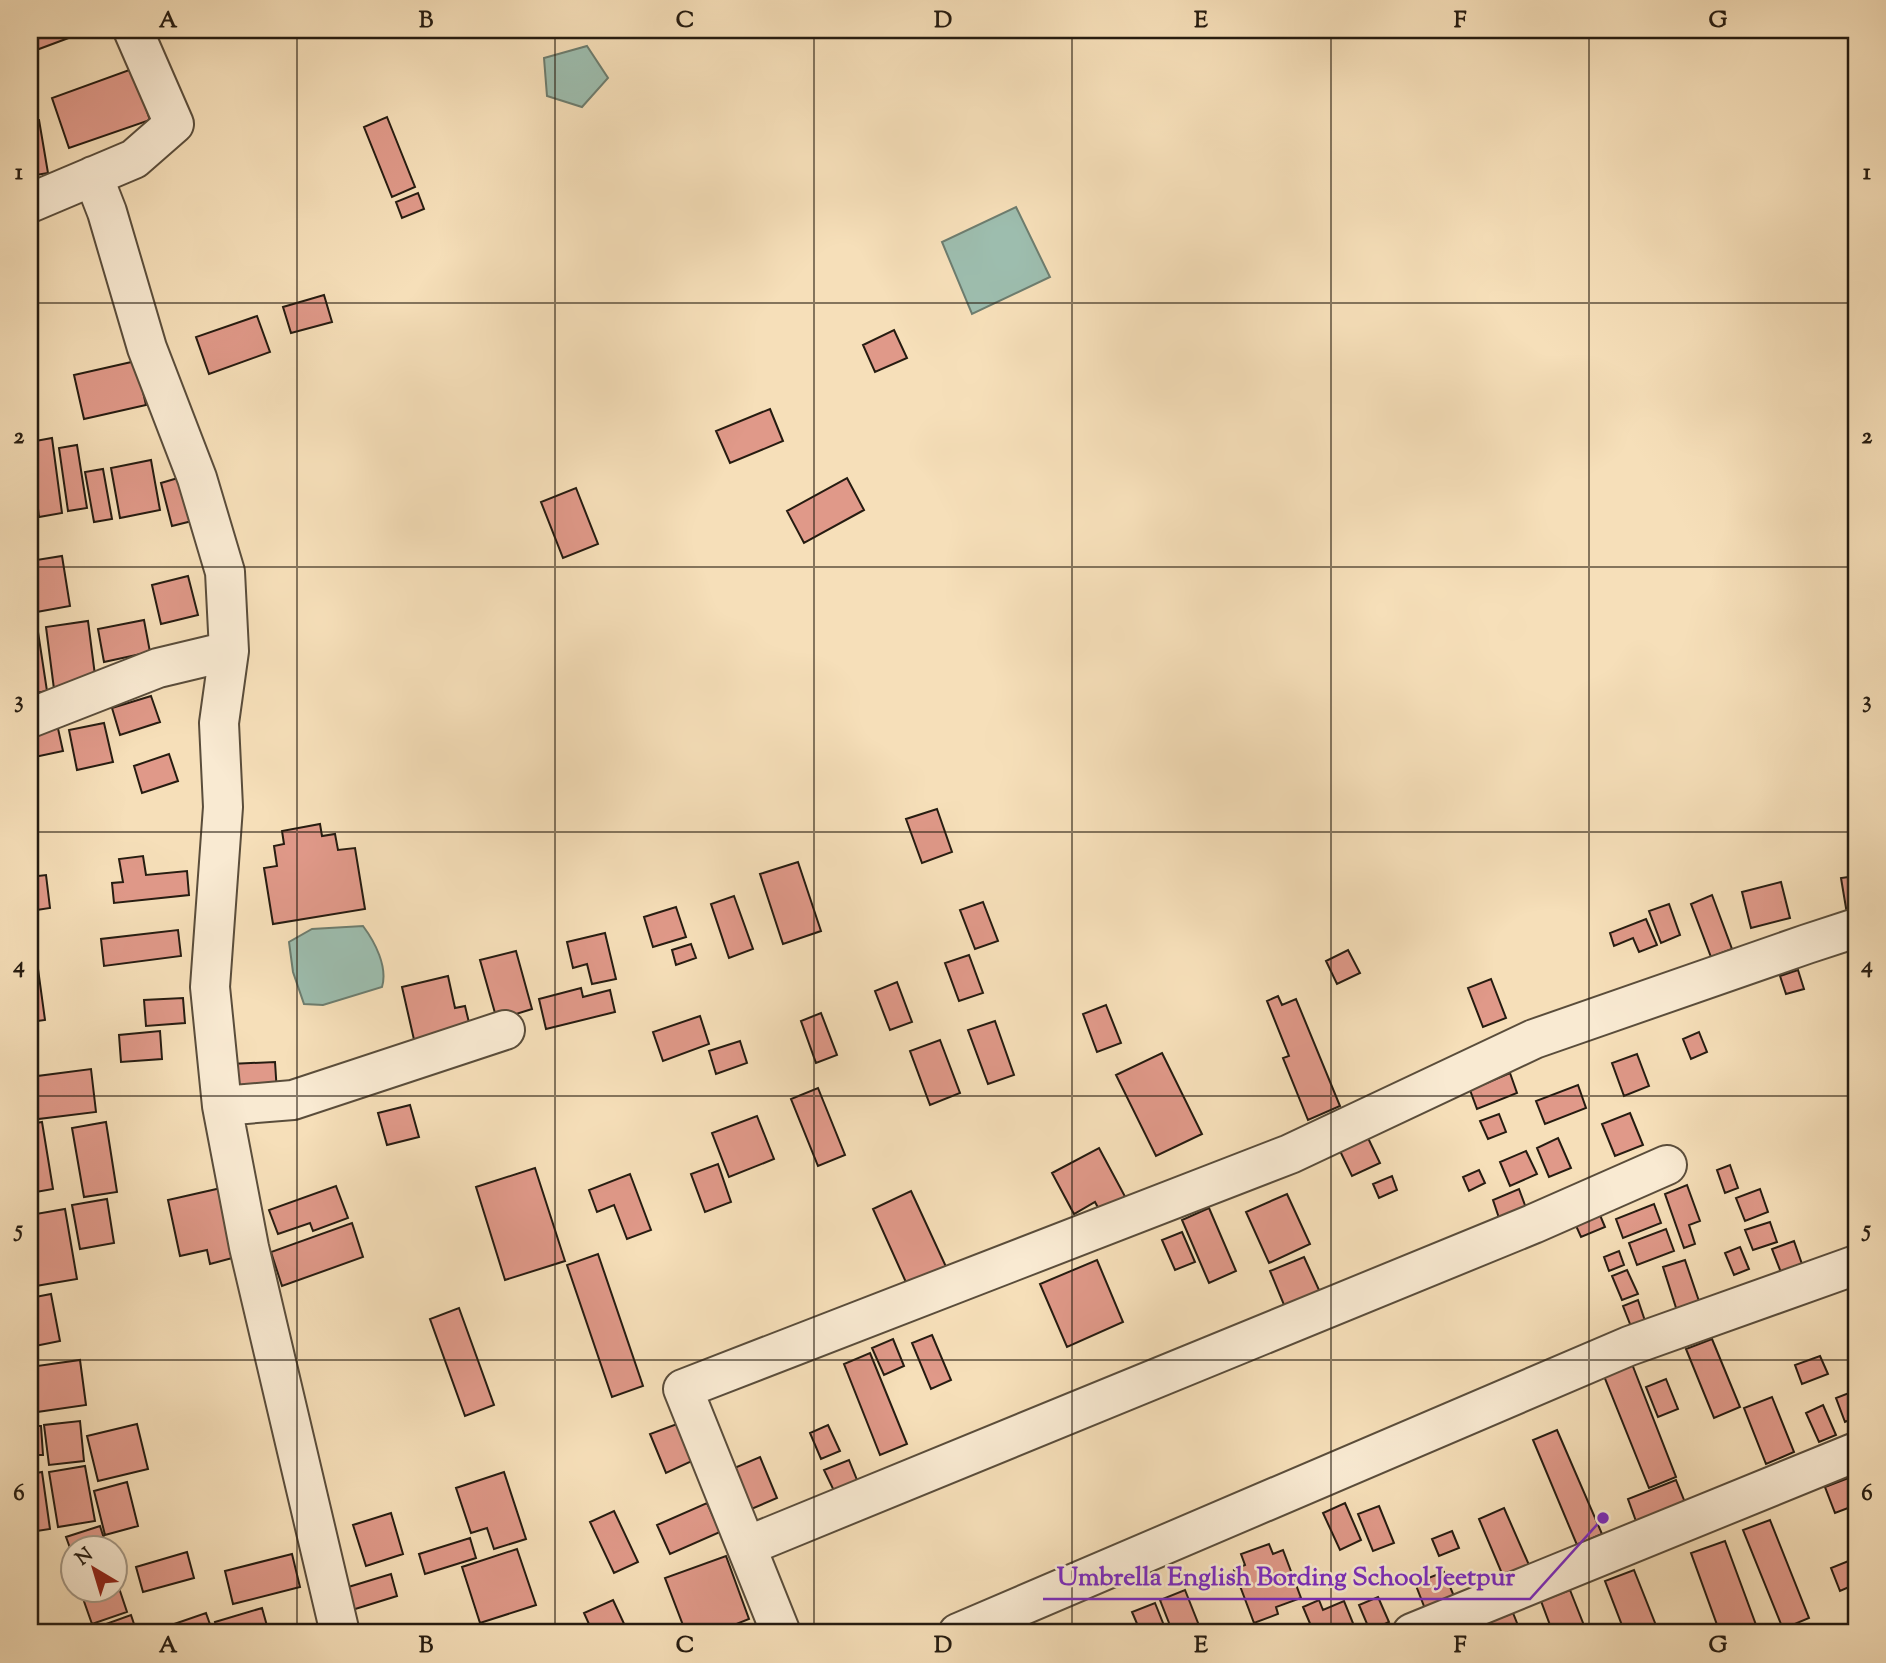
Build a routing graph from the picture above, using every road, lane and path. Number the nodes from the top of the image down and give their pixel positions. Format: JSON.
{"nodes":[{"id":1,"x":133,"y":30,"type":"edge"},
{"id":2,"x":93,"y":176,"type":"junction"},
{"id":3,"x":30,"y":203,"type":"edge"},
{"id":4,"x":229,"y":651,"type":"junction"},
{"id":5,"x":30,"y":718,"type":"edge"},
{"id":6,"x":1856,"y":929,"type":"edge"},
{"id":7,"x":505,"y":1030,"type":"dead end"},
{"id":8,"x":222,"y":1106,"type":"junction"},
{"id":9,"x":1667,"y":1166,"type":"dead end"},
{"id":10,"x":1856,"y":1265,"type":"edge"},
{"id":11,"x":1856,"y":1452,"type":"edge"},
{"id":12,"x":747,"y":1546,"type":"junction"},
{"id":13,"x":1474,"y":1621,"type":"edge"},
{"id":14,"x":340,"y":1633,"type":"edge"},
{"id":15,"x":781,"y":1633,"type":"edge"},
{"id":16,"x":958,"y":1633,"type":"edge"},
{"id":17,"x":1412,"y":1633,"type":"edge"}],
"edges":[{"from":1,"to":2,"type":"street"},
{"from":2,"to":3,"type":"street"},
{"from":2,"to":4,"type":"street"},
{"from":4,"to":5,"type":"street"},
{"from":4,"to":8,"type":"street"},
{"from":6,"to":12,"type":"street"},
{"from":7,"to":8,"type":"street"},
{"from":8,"to":14,"type":"street"},
{"from":9,"to":12,"type":"street"},
{"from":10,"to":16,"type":"street"},
{"from":11,"to":13,"type":"street"},
{"from":12,"to":15,"type":"street"},
{"from":13,"to":17,"type":"street"}]}
